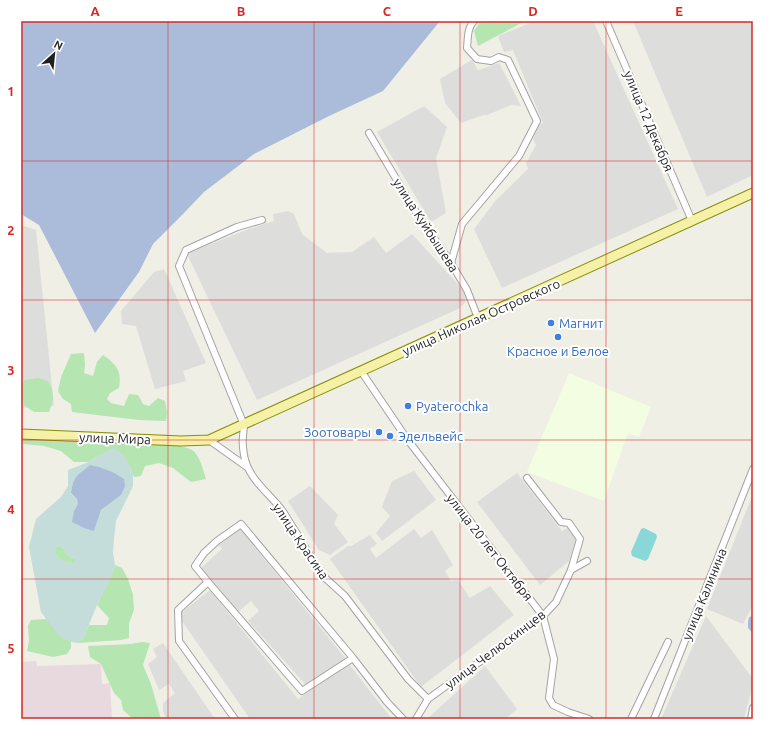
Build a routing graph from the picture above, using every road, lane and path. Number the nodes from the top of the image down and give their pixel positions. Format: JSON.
{"nodes":[{"id":1,"x":474,"y":21,"type":"edge"},
{"id":2,"x":606,"y":21,"type":"edge"},
{"id":3,"x":369,"y":134,"type":"dead end"},
{"id":4,"x":753,"y":193,"type":"edge"},
{"id":5,"x":262,"y":220,"type":"dead end"},
{"id":6,"x":692,"y":221,"type":"junction"},
{"id":7,"x":451,"y":263,"type":"junction"},
{"id":8,"x":478,"y":318,"type":"junction"},
{"id":9,"x":360,"y":371,"type":"junction"},
{"id":10,"x":244,"y":425,"type":"junction"},
{"id":11,"x":21,"y":434,"type":"edge"},
{"id":12,"x":209,"y":440,"type":"junction"},
{"id":13,"x":247,"y":467,"type":"junction"},
{"id":14,"x":753,"y":469,"type":"edge"},
{"id":15,"x":527,"y":478,"type":"dead end"},
{"id":16,"x":587,"y":561,"type":"dead end"},
{"id":17,"x":571,"y":570,"type":"junction"},
{"id":18,"x":208,"y":582,"type":"junction"},
{"id":19,"x":543,"y":616,"type":"junction"},
{"id":20,"x":668,"y":642,"type":"dead end"},
{"id":21,"x":353,"y":658,"type":"junction"},
{"id":22,"x":428,"y":699,"type":"junction"},
{"id":23,"x":753,"y":708,"type":"edge"},
{"id":24,"x":235,"y":719,"type":"edge"},
{"id":25,"x":403,"y":719,"type":"edge"},
{"id":26,"x":416,"y":719,"type":"edge"},
{"id":27,"x":589,"y":719,"type":"edge"},
{"id":28,"x":631,"y":719,"type":"edge"},
{"id":29,"x":654,"y":719,"type":"edge"},
{"id":30,"x":750,"y":719,"type":"edge"}],
"edges":[{"from":1,"to":7,"type":"street"},
{"from":2,"to":6,"type":"street","name":"улица 12 Декабря"},
{"from":3,"to":7,"type":"street","name":"улица Куйбышева"},
{"from":4,"to":6,"type":"main road","name":"улица Николая Островского"},
{"from":5,"to":10,"type":"street","name":"улица Красина"},
{"from":6,"to":8,"type":"main road","name":"улица Николая Островского"},
{"from":7,"to":8,"type":"street","name":"улица Куйбышева"},
{"from":8,"to":9,"type":"main road","name":"улица Николая Островского"},
{"from":9,"to":10,"type":"main road","name":"улица Николая Островского"},
{"from":9,"to":19,"type":"street","name":"улица 20 лет Октября"},
{"from":10,"to":12,"type":"main road","name":"улица Николая Островского"},
{"from":10,"to":13,"type":"street","name":"улица Красина"},
{"from":11,"to":12,"type":"main road","name":"улица Мира"},
{"from":12,"to":13,"type":"street"},
{"from":13,"to":22,"type":"street","name":"улица Красина"},
{"from":14,"to":29,"type":"street","name":"улица Калинина"},
{"from":15,"to":17,"type":"street","name":"улица Челюскинцев"},
{"from":16,"to":17,"type":"street"},
{"from":17,"to":19,"type":"street","name":"улица Челюскинцев"},
{"from":18,"to":21,"type":"street"},
{"from":18,"to":21,"type":"street"},
{"from":18,"to":24,"type":"street"},
{"from":19,"to":22,"type":"street","name":"улица Челюскинцев"},
{"from":19,"to":27,"type":"street","name":"улица 20 лет Октября"},
{"from":20,"to":28,"type":"street","name":"улица Калинина"},
{"from":21,"to":25,"type":"street"},
{"from":22,"to":26,"type":"street","name":"улица Челюскинцев"},
{"from":23,"to":30,"type":"street"}]}
